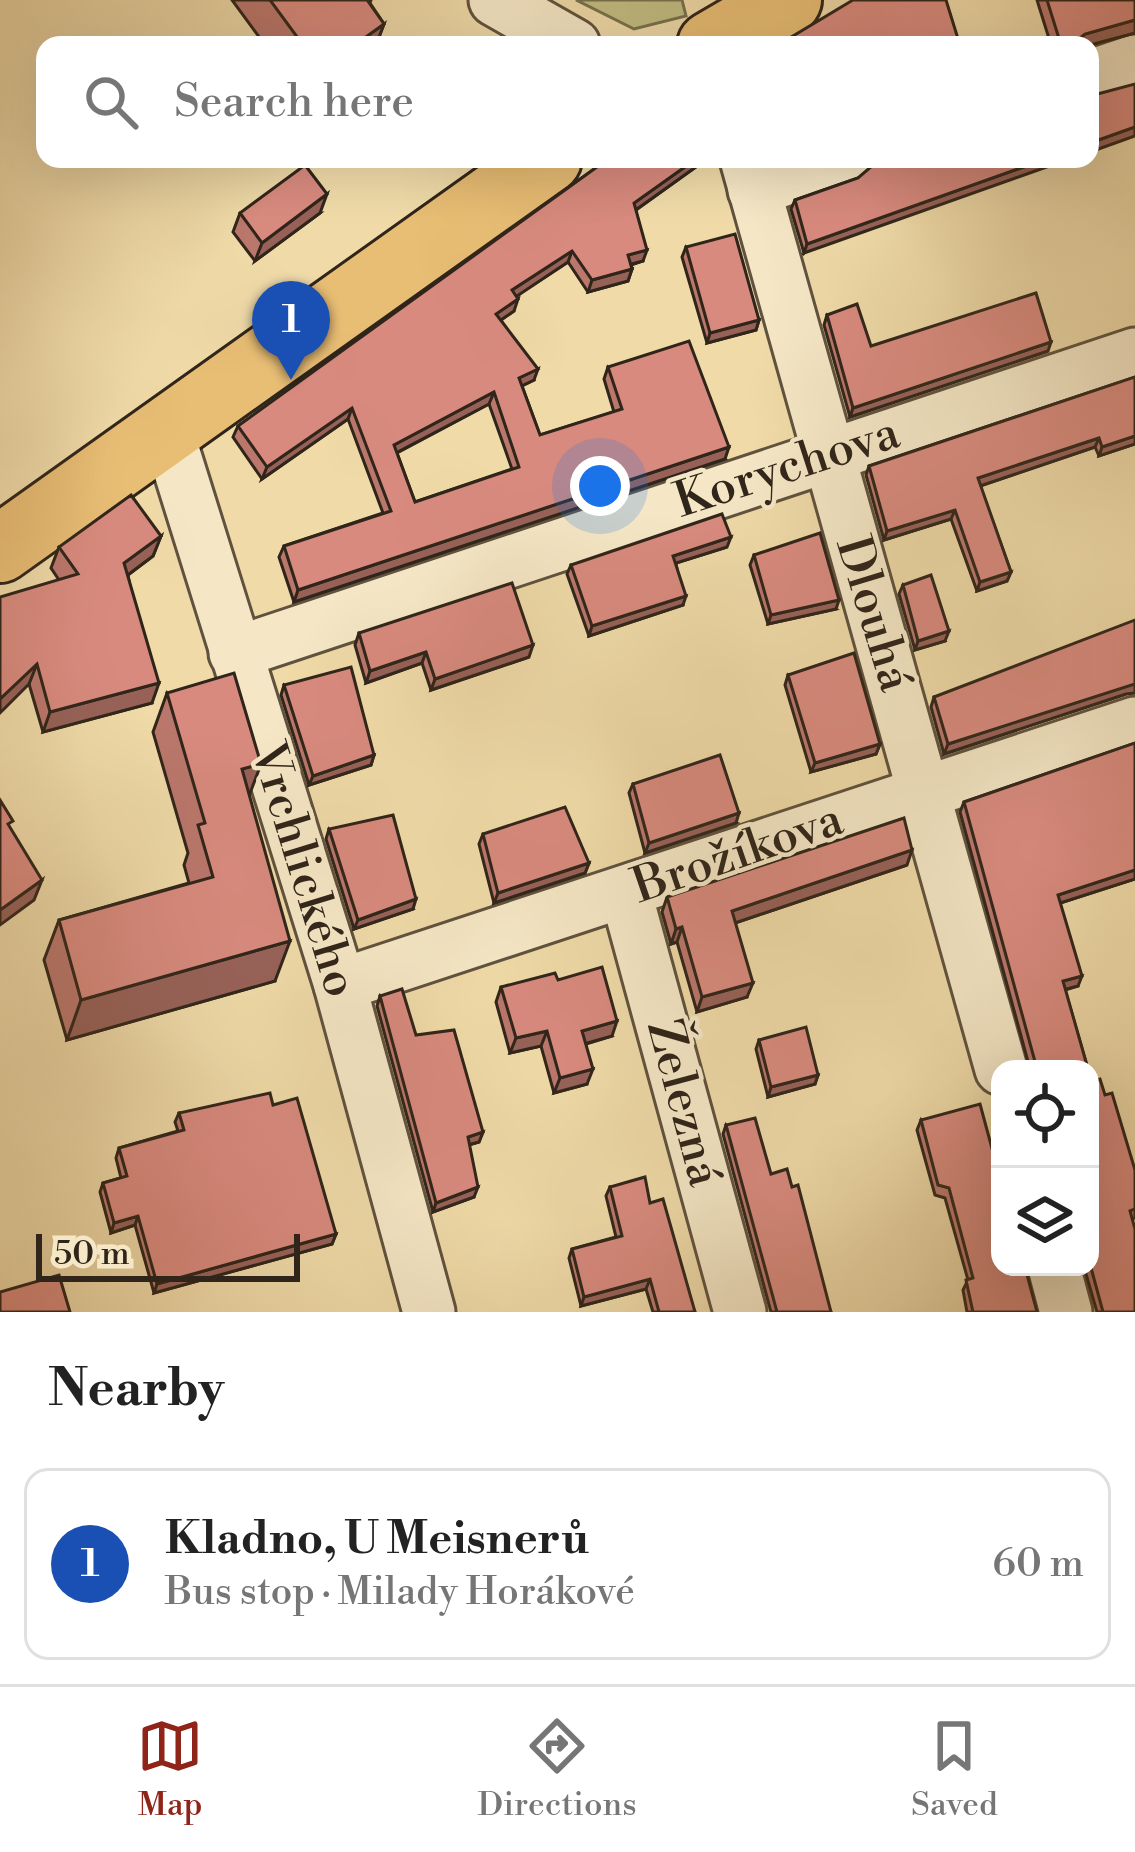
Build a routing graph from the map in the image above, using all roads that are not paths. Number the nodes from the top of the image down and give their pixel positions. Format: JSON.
{"nodes":[{"id":1,"x":494,"y":0,"type":"edge"},
{"id":2,"x":788,"y":0,"type":"edge"},
{"id":3,"x":558,"y":36,"type":"edge"},
{"id":4,"x":726,"y":36,"type":"edge"},
{"id":5,"x":1135,"y":61,"type":"edge"},
{"id":6,"x":1099,"y":73,"type":"edge"},
{"id":7,"x":535,"y":168,"type":"edge"},
{"id":8,"x":788,"y":168,"type":"edge"},
{"id":9,"x":750,"y":174,"type":"edge"},
{"id":10,"x":1135,"y":354,"type":"edge"},
{"id":11,"x":167,"y":430,"type":"junction"},
{"id":12,"x":825,"y":455,"type":"junction"},
{"id":13,"x":0,"y":549,"type":"edge"},
{"id":14,"x":235,"y":653,"type":"junction"},
{"id":15,"x":1135,"y":723,"type":"edge"},
{"id":16,"x":926,"y":788,"type":"junction"},
{"id":17,"x":626,"y":894,"type":"junction"},
{"id":18,"x":340,"y":985,"type":"junction"},
{"id":19,"x":999,"y":1060,"type":"edge"},
{"id":20,"x":1056,"y":1276,"type":"edge"},
{"id":21,"x":429,"y":1312,"type":"edge"},
{"id":22,"x":740,"y":1312,"type":"edge"},
{"id":23,"x":1066,"y":1312,"type":"edge"}],
"edges":[{"from":1,"to":3,"type":"street"},
{"from":2,"to":4,"type":"main road"},
{"from":5,"to":6,"type":"street"},
{"from":7,"to":11,"type":"main road"},
{"from":8,"to":9,"type":"street"},
{"from":9,"to":12,"type":"street","name":"Dlouhá"},
{"from":10,"to":12,"type":"street","name":"Korychova"},
{"from":11,"to":13,"type":"main road"},
{"from":11,"to":14,"type":"street","name":"Vrchlického"},
{"from":12,"to":14,"type":"street","name":"Korychova"},
{"from":12,"to":16,"type":"street","name":"Dlouhá"},
{"from":14,"to":18,"type":"street","name":"Vrchlického"},
{"from":15,"to":16,"type":"street","name":"Brožíkova"},
{"from":16,"to":17,"type":"street","name":"Brožíkova"},
{"from":16,"to":19,"type":"street","name":"Dlouhá"},
{"from":17,"to":18,"type":"street","name":"Brožíkova"},
{"from":17,"to":22,"type":"street","name":"Železná"},
{"from":18,"to":21,"type":"street","name":"Vrchlického"},
{"from":20,"to":23,"type":"street"}]}
